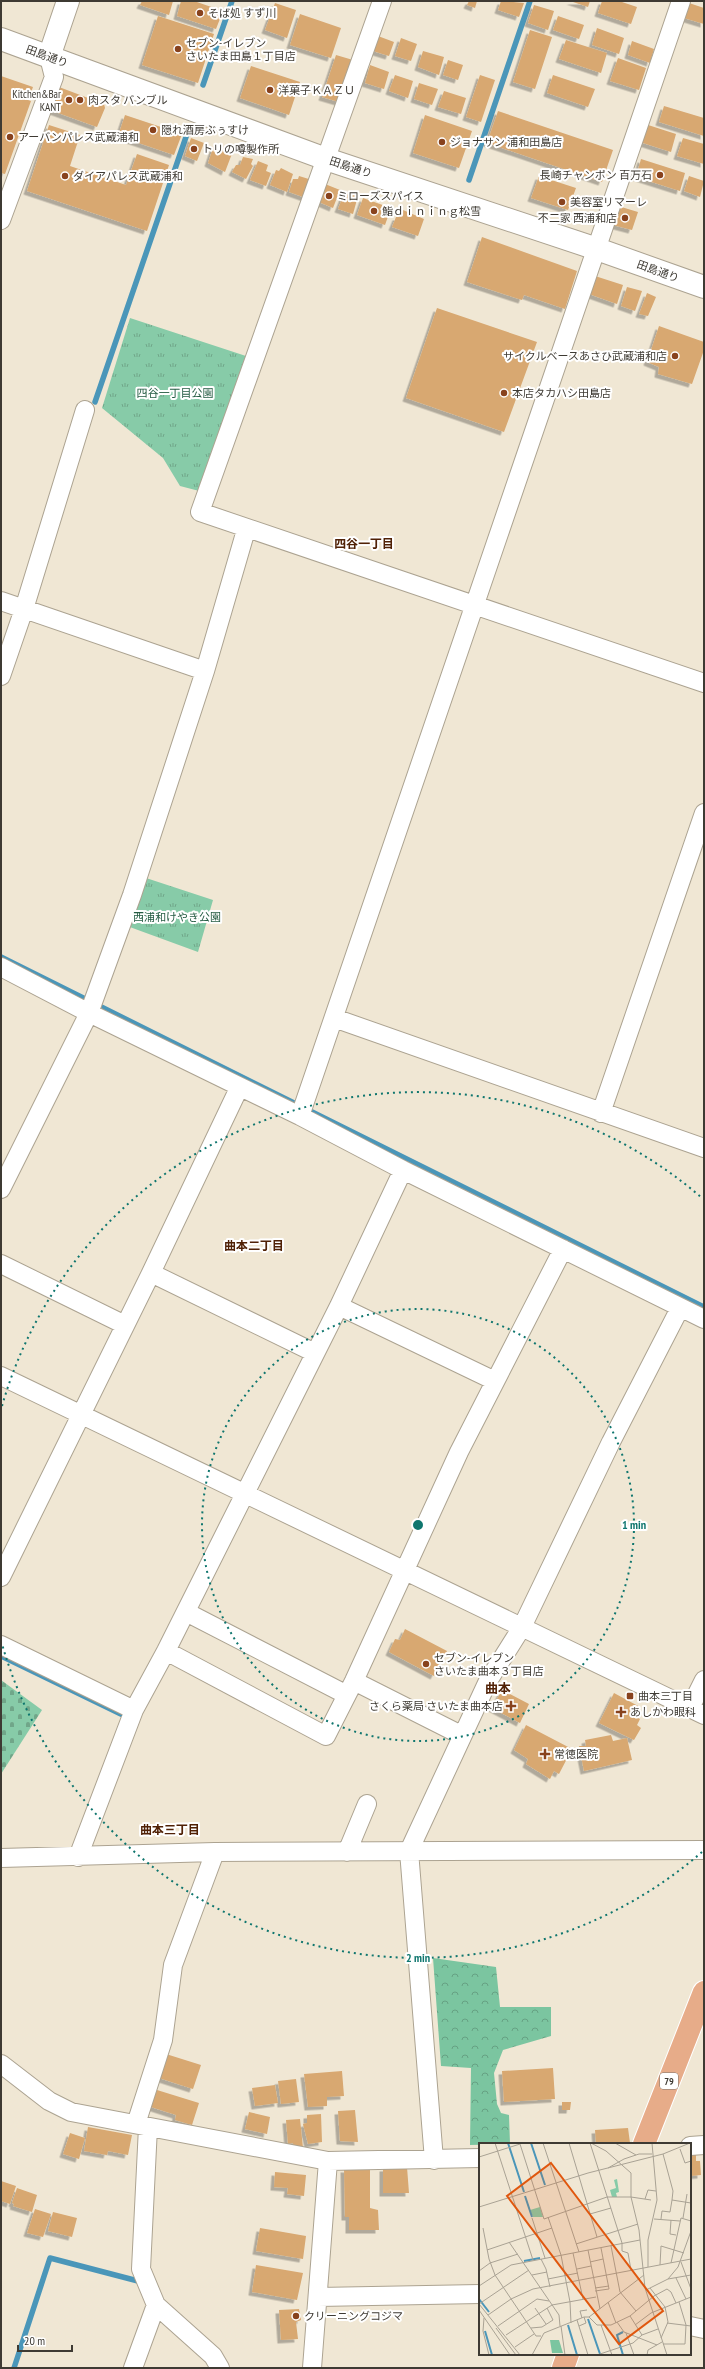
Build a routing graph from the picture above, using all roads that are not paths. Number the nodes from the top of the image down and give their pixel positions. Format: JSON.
{"nodes":[{"id":1,"x":68,"y":1,"type":"edge"},
{"id":2,"x":382,"y":1,"type":"edge"},
{"id":3,"x":681,"y":1,"type":"edge"},
{"id":4,"x":1,"y":39,"type":"edge"},
{"id":5,"x":49,"y":57,"type":"junction"},
{"id":6,"x":326,"y":158,"type":"junction"},
{"id":7,"x":1,"y":220,"type":"edge"},
{"id":8,"x":596,"y":249,"type":"junction"},
{"id":9,"x":704,"y":287,"type":"edge"},
{"id":10,"x":85,"y":410,"type":"dead end"},
{"id":11,"x":246,"y":530,"type":"junction"},
{"id":12,"x":1,"y":601,"type":"edge"},
{"id":13,"x":474,"y":607,"type":"junction"},
{"id":14,"x":24,"y":609,"type":"junction"},
{"id":15,"x":205,"y":671,"type":"junction"},
{"id":16,"x":1,"y":676,"type":"edge"},
{"id":17,"x":704,"y":683,"type":"edge"},
{"id":18,"x":703,"y":819,"type":"edge"},
{"id":19,"x":1,"y":967,"type":"edge"},
{"id":20,"x":89,"y":1014,"type":"junction"},
{"id":21,"x":334,"y":1018,"type":"junction"},
{"id":22,"x":239,"y":1088,"type":"junction"},
{"id":23,"x":601,"y":1113,"type":"junction"},
{"id":24,"x":300,"y":1116,"type":"junction"},
{"id":25,"x":704,"y":1148,"type":"edge"},
{"id":26,"x":403,"y":1170,"type":"junction"},
{"id":27,"x":1,"y":1189,"type":"edge"},
{"id":28,"x":563,"y":1249,"type":"junction"},
{"id":29,"x":1,"y":1264,"type":"edge"},
{"id":30,"x":151,"y":1273,"type":"junction"},
{"id":31,"x":338,"y":1306,"type":"junction"},
{"id":32,"x":680,"y":1308,"type":"junction"},
{"id":33,"x":704,"y":1319,"type":"edge"},
{"id":34,"x":125,"y":1325,"type":"junction"},
{"id":35,"x":315,"y":1352,"type":"junction"},
{"id":36,"x":1,"y":1376,"type":"edge"},
{"id":37,"x":495,"y":1381,"type":"junction"},
{"id":38,"x":81,"y":1414,"type":"junction"},
{"id":39,"x":243,"y":1493,"type":"junction"},
{"id":40,"x":405,"y":1570,"type":"junction"},
{"id":41,"x":1,"y":1576,"type":"edge"},
{"id":42,"x":186,"y":1612,"type":"junction"},
{"id":43,"x":522,"y":1627,"type":"junction"},
{"id":44,"x":1,"y":1645,"type":"edge"},
{"id":45,"x":166,"y":1651,"type":"junction"},
{"id":46,"x":704,"y":1680,"type":"edge"},
{"id":47,"x":350,"y":1688,"type":"junction"},
{"id":48,"x":134,"y":1710,"type":"junction"},
{"id":49,"x":697,"y":1711,"type":"edge"},
{"id":50,"x":461,"y":1735,"type":"junction"},
{"id":51,"x":367,"y":1804,"type":"dead end"},
{"id":52,"x":704,"y":1850,"type":"edge"},
{"id":53,"x":409,"y":1851,"type":"junction"},
{"id":54,"x":215,"y":1852,"type":"junction"},
{"id":55,"x":347,"y":1852,"type":"junction"},
{"id":56,"x":78,"y":1857,"type":"junction"},
{"id":57,"x":1,"y":1858,"type":"edge"},
{"id":58,"x":704,"y":1992,"type":"edge"},
{"id":59,"x":1,"y":2064,"type":"edge"},
{"id":60,"x":142,"y":2125,"type":"junction"},
{"id":61,"x":644,"y":2143,"type":"edge"},
{"id":62,"x":704,"y":2145,"type":"edge"},
{"id":63,"x":691,"y":2146,"type":"edge"},
{"id":64,"x":479,"y":2158,"type":"edge"},
{"id":65,"x":434,"y":2160,"type":"junction"},
{"id":66,"x":328,"y":2161,"type":"junction"},
{"id":67,"x":479,"y":2294,"type":"edge"},
{"id":68,"x":318,"y":2297,"type":"junction"},
{"id":69,"x":156,"y":2305,"type":"junction"},
{"id":70,"x":691,"y":2326,"type":"edge"},
{"id":71,"x":704,"y":2330,"type":"edge"},
{"id":72,"x":568,"y":2355,"type":"edge"},
{"id":73,"x":133,"y":2368,"type":"edge"},
{"id":74,"x":220,"y":2368,"type":"edge"},
{"id":75,"x":312,"y":2368,"type":"edge"},
{"id":76,"x":563,"y":2368,"type":"edge"}],
"edges":[{"from":1,"to":5,"type":"street"},
{"from":2,"to":6,"type":"street"},
{"from":3,"to":8,"type":"street"},
{"from":4,"to":5,"type":"street","name":"田島通り"},
{"from":5,"to":6,"type":"street","name":"田島通り"},
{"from":5,"to":7,"type":"street"},
{"from":6,"to":8,"type":"street","name":"田島通り"},
{"from":6,"to":11,"type":"street"},
{"from":8,"to":9,"type":"street","name":"田島通り"},
{"from":8,"to":13,"type":"street"},
{"from":10,"to":14,"type":"street"},
{"from":11,"to":13,"type":"street"},
{"from":11,"to":15,"type":"street"},
{"from":12,"to":14,"type":"street"},
{"from":13,"to":17,"type":"street"},
{"from":13,"to":21,"type":"street"},
{"from":14,"to":15,"type":"street"},
{"from":14,"to":16,"type":"street"},
{"from":15,"to":20,"type":"street"},
{"from":18,"to":23,"type":"street"},
{"from":19,"to":20,"type":"street"},
{"from":20,"to":22,"type":"street"},
{"from":20,"to":27,"type":"street"},
{"from":21,"to":23,"type":"street"},
{"from":21,"to":24,"type":"street"},
{"from":22,"to":24,"type":"street"},
{"from":22,"to":30,"type":"street"},
{"from":23,"to":25,"type":"street"},
{"from":24,"to":26,"type":"street"},
{"from":26,"to":28,"type":"street"},
{"from":26,"to":31,"type":"street"},
{"from":28,"to":32,"type":"street"},
{"from":28,"to":37,"type":"street"},
{"from":29,"to":34,"type":"street"},
{"from":30,"to":34,"type":"street"},
{"from":30,"to":35,"type":"street"},
{"from":31,"to":35,"type":"street"},
{"from":31,"to":37,"type":"street"},
{"from":32,"to":33,"type":"street"},
{"from":32,"to":43,"type":"street"},
{"from":34,"to":38,"type":"street"},
{"from":35,"to":39,"type":"street"},
{"from":36,"to":38,"type":"street"},
{"from":37,"to":40,"type":"street"},
{"from":38,"to":39,"type":"street"},
{"from":38,"to":41,"type":"street"},
{"from":39,"to":40,"type":"street"},
{"from":39,"to":42,"type":"street"},
{"from":40,"to":43,"type":"street"},
{"from":40,"to":47,"type":"street"},
{"from":42,"to":45,"type":"street"},
{"from":42,"to":47,"type":"street"},
{"from":43,"to":49,"type":"street"},
{"from":43,"to":50,"type":"street"},
{"from":44,"to":48,"type":"street"},
{"from":45,"to":47,"type":"street"},
{"from":45,"to":48,"type":"street"},
{"from":46,"to":49,"type":"street"},
{"from":47,"to":50,"type":"street"},
{"from":48,"to":56,"type":"street"},
{"from":50,"to":53,"type":"street"},
{"from":51,"to":55,"type":"street"},
{"from":52,"to":53,"type":"street"},
{"from":53,"to":55,"type":"street"},
{"from":53,"to":65,"type":"street"},
{"from":54,"to":55,"type":"street"},
{"from":54,"to":56,"type":"street"},
{"from":54,"to":60,"type":"street"},
{"from":56,"to":57,"type":"street"},
{"from":58,"to":61,"type":"main road","number":"79"},
{"from":59,"to":60,"type":"street"},
{"from":60,"to":66,"type":"street"},
{"from":60,"to":69,"type":"street"},
{"from":62,"to":63,"type":"street"},
{"from":64,"to":65,"type":"street"},
{"from":65,"to":66,"type":"street"},
{"from":66,"to":68,"type":"street"},
{"from":67,"to":68,"type":"street"},
{"from":68,"to":75,"type":"street"},
{"from":69,"to":73,"type":"street"},
{"from":69,"to":74,"type":"street"},
{"from":70,"to":71,"type":"street"},
{"from":72,"to":76,"type":"main road"}]}
